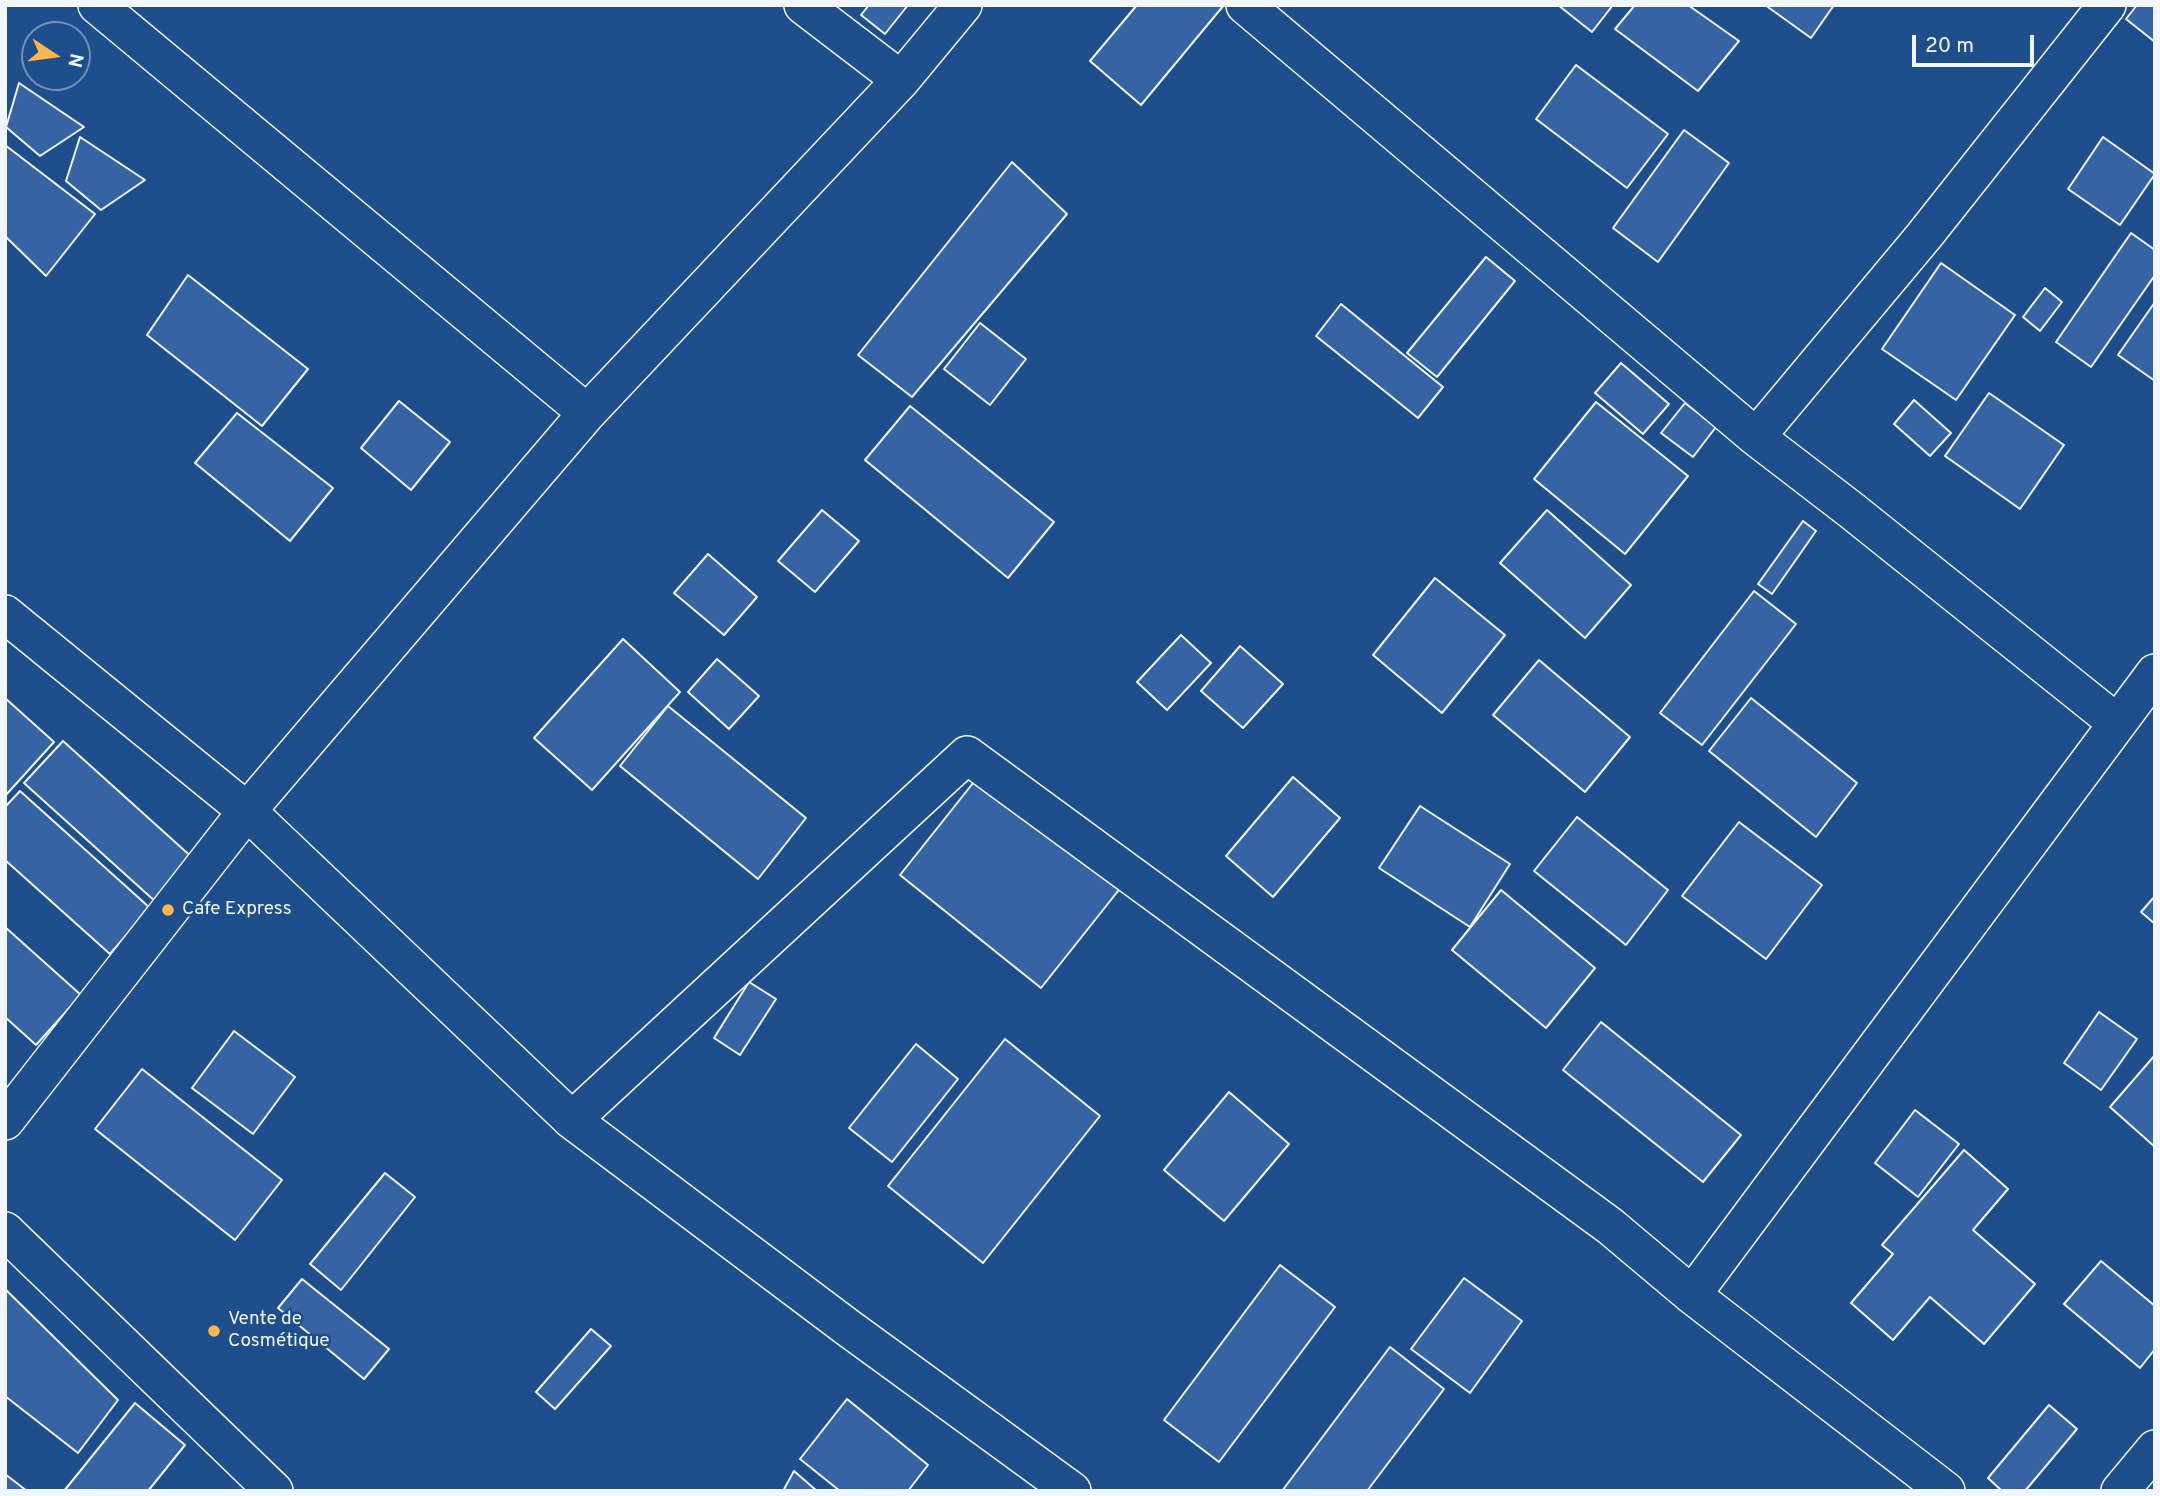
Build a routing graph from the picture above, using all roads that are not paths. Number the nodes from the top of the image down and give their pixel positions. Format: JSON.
{"nodes":[{"id":1,"x":97,"y":5,"type":"edge"},
{"id":2,"x":803,"y":5,"type":"edge"},
{"id":3,"x":963,"y":5,"type":"edge"},
{"id":4,"x":1245,"y":5,"type":"edge"},
{"id":5,"x":2107,"y":5,"type":"edge"},
{"id":6,"x":901,"y":80,"type":"junction"},
{"id":7,"x":587,"y":413,"type":"junction"},
{"id":8,"x":1756,"y":437,"type":"junction"},
{"id":9,"x":5,"y":614,"type":"edge"},
{"id":10,"x":2155,"y":673,"type":"edge"},
{"id":11,"x":2116,"y":723,"type":"junction"},
{"id":12,"x":247,"y":811,"type":"junction"},
{"id":13,"x":572,"y":1120,"type":"junction"},
{"id":14,"x":5,"y":1121,"type":"edge"},
{"id":15,"x":5,"y":1231,"type":"edge"},
{"id":16,"x":1692,"y":1295,"type":"junction"},
{"id":17,"x":2155,"y":1449,"type":"edge"},
{"id":18,"x":274,"y":1491,"type":"edge"},
{"id":19,"x":1072,"y":1491,"type":"edge"},
{"id":20,"x":1946,"y":1491,"type":"edge"},
{"id":21,"x":2119,"y":1491,"type":"edge"}],
"edges":[{"from":1,"to":7,"type":"street"},
{"from":2,"to":6,"type":"street"},
{"from":3,"to":6,"type":"street"},
{"from":4,"to":8,"type":"street"},
{"from":5,"to":8,"type":"street"},
{"from":6,"to":7,"type":"street"},
{"from":7,"to":12,"type":"street"},
{"from":8,"to":11,"type":"street"},
{"from":9,"to":12,"type":"street"},
{"from":10,"to":11,"type":"street"},
{"from":11,"to":16,"type":"street"},
{"from":12,"to":13,"type":"street"},
{"from":12,"to":14,"type":"street"},
{"from":13,"to":16,"type":"street"},
{"from":13,"to":19,"type":"street"},
{"from":15,"to":18,"type":"street"},
{"from":16,"to":20,"type":"street"},
{"from":17,"to":21,"type":"street"}]}
